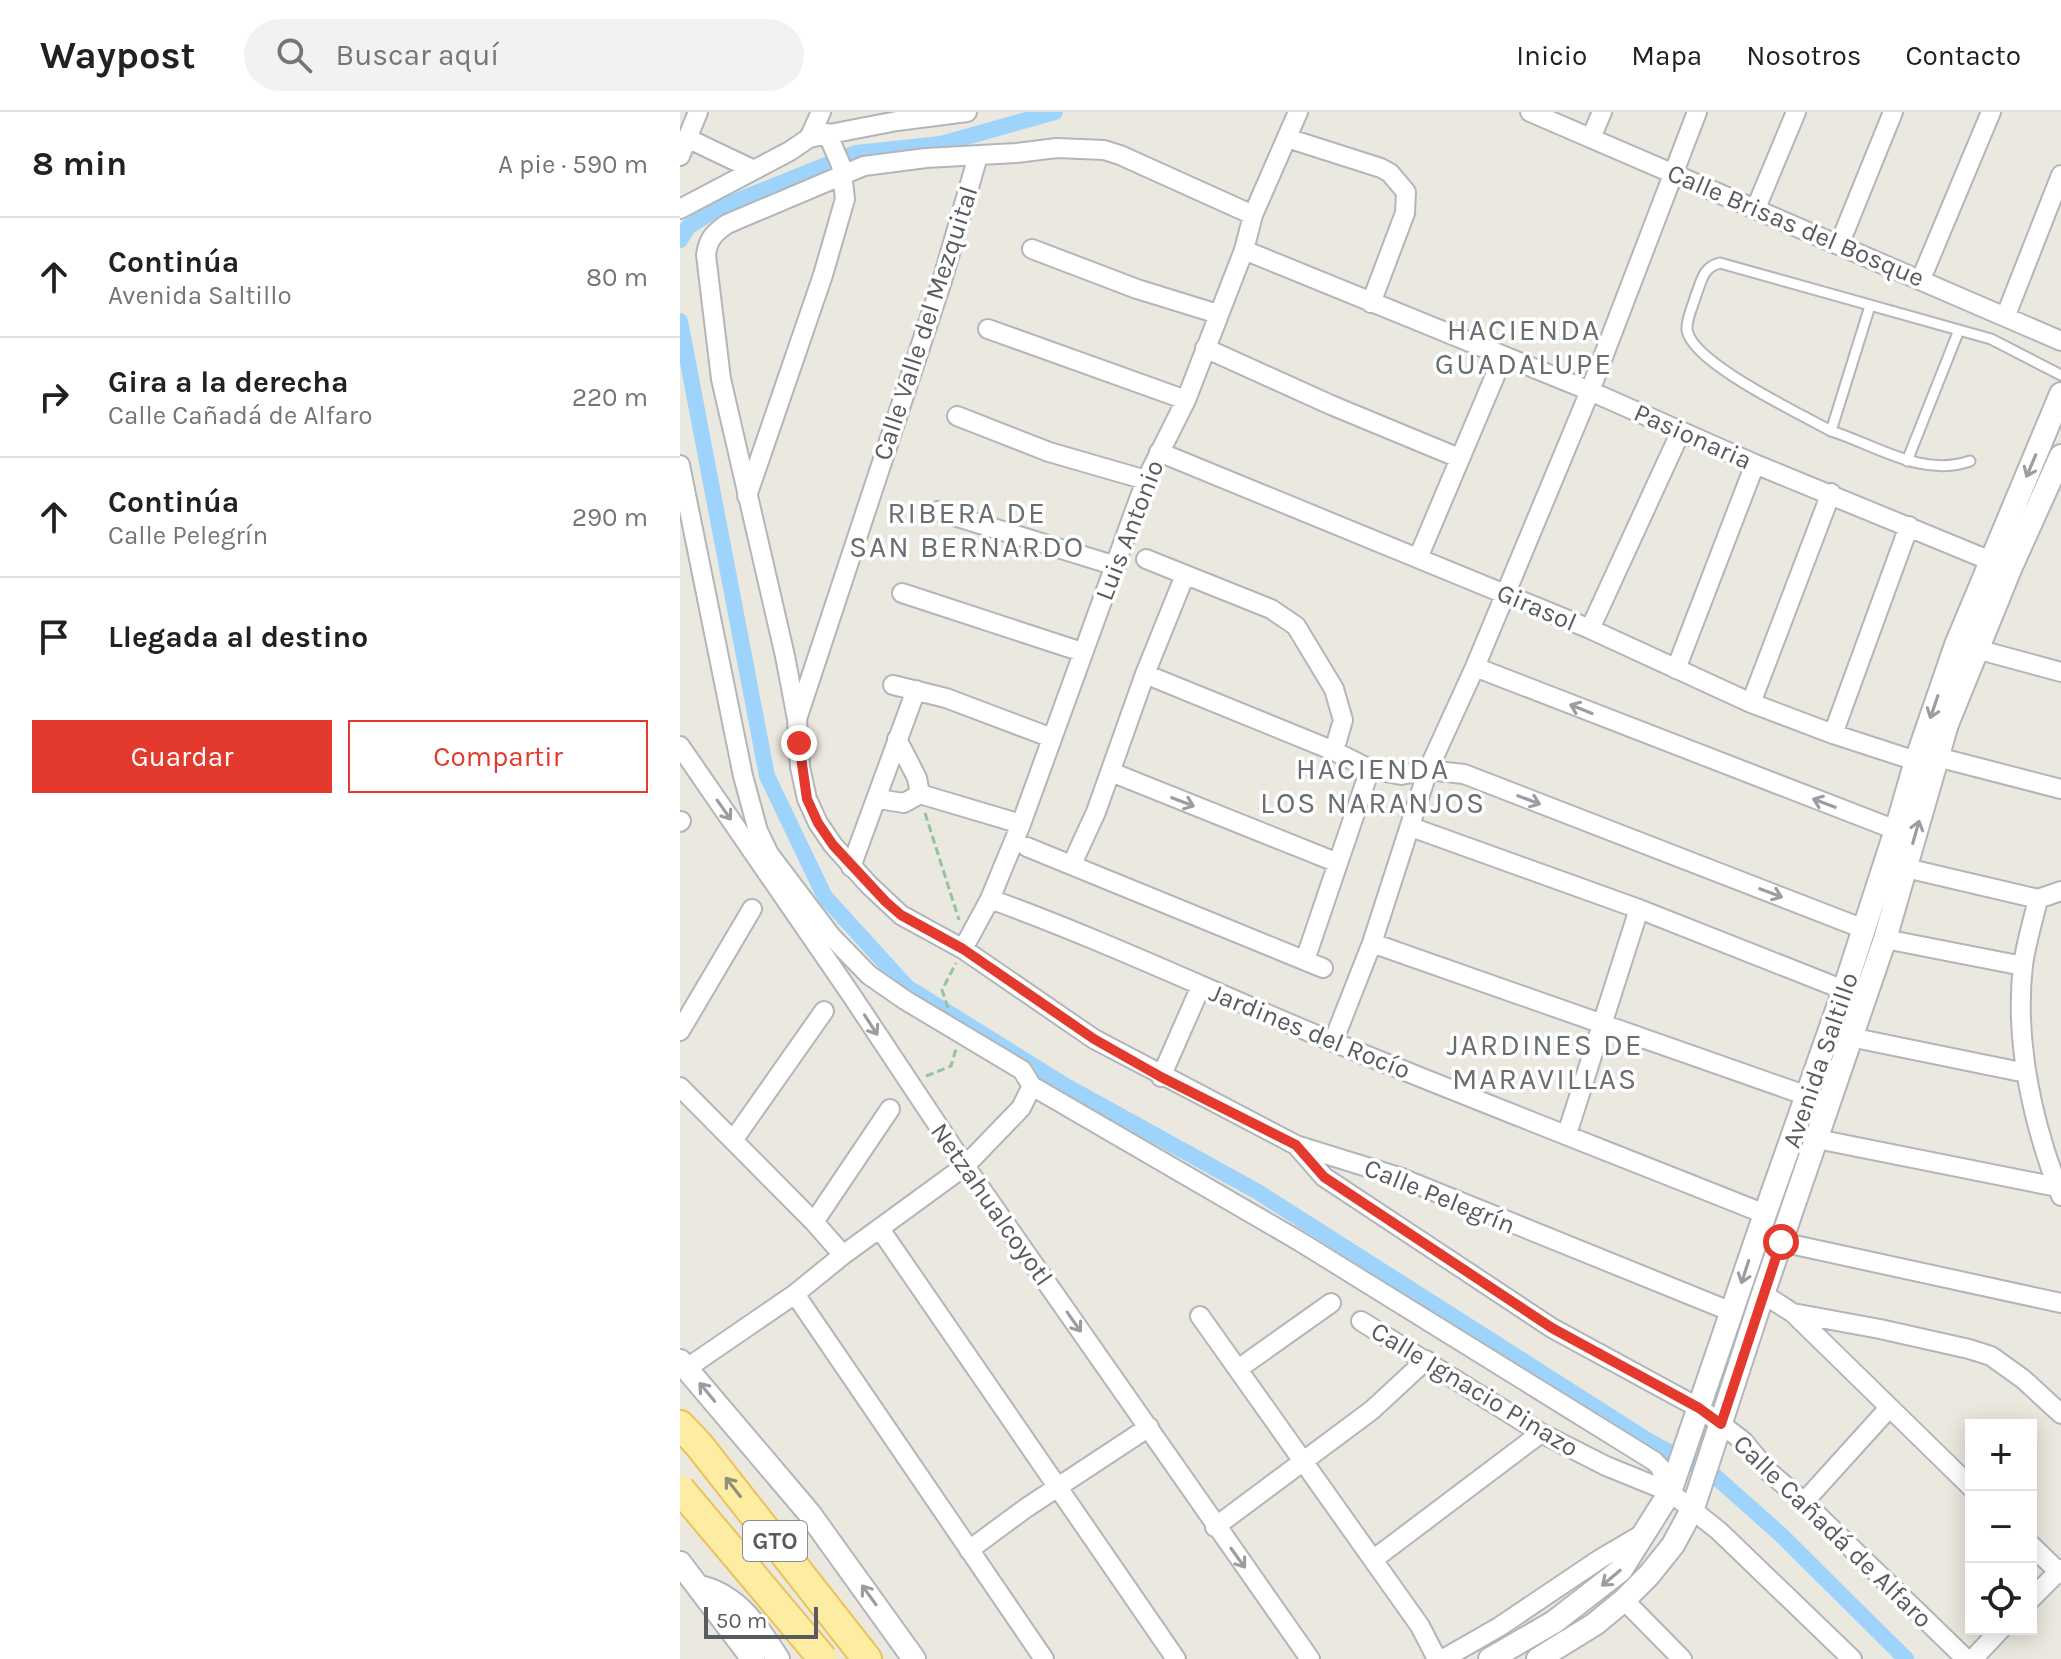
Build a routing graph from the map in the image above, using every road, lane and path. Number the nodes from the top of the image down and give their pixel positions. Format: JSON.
{"nodes":[{"id":1,"x":698,"y":112,"type":"edge"},
{"id":2,"x":821,"y":112,"type":"edge"},
{"id":3,"x":967,"y":112,"type":"edge"},
{"id":4,"x":1298,"y":112,"type":"edge"},
{"id":5,"x":1530,"y":112,"type":"edge"},
{"id":6,"x":1602,"y":112,"type":"edge"},
{"id":7,"x":1697,"y":112,"type":"edge"},
{"id":8,"x":1796,"y":112,"type":"edge"},
{"id":9,"x":1893,"y":112,"type":"edge"},
{"id":10,"x":1991,"y":112,"type":"edge"},
{"id":11,"x":818,"y":136,"type":"junction"},
{"id":12,"x":1287,"y":138,"type":"junction"},
{"id":13,"x":1591,"y":138,"type":"junction"},
{"id":14,"x":684,"y":148,"type":"edge"},
{"id":15,"x":978,"y":156,"type":"junction"},
{"id":16,"x":754,"y":170,"type":"junction"},
{"id":17,"x":1674,"y":172,"type":"junction"},
{"id":18,"x":843,"y":174,"type":"junction"},
{"id":19,"x":2061,"y":175,"type":"edge"},
{"id":20,"x":1756,"y":208,"type":"junction"},
{"id":21,"x":680,"y":209,"type":"edge"},
{"id":22,"x":1253,"y":215,"type":"junction"},
{"id":23,"x":1839,"y":245,"type":"junction"},
{"id":24,"x":1032,"y":249,"type":"dead end"},
{"id":25,"x":1244,"y":250,"type":"junction"},
{"id":26,"x":1921,"y":279,"type":"junction"},
{"id":27,"x":1371,"y":303,"type":"junction"},
{"id":28,"x":1870,"y":306,"type":"junction"},
{"id":29,"x":1218,"y":314,"type":"junction"},
{"id":30,"x":2006,"y":315,"type":"junction"},
{"id":31,"x":988,"y":329,"type":"dead end"},
{"id":32,"x":1959,"y":330,"type":"junction"},
{"id":33,"x":2061,"y":341,"type":"edge"},
{"id":34,"x":1205,"y":348,"type":"junction"},
{"id":35,"x":1503,"y":357,"type":"junction"},
{"id":36,"x":2061,"y":375,"type":"edge"},
{"id":37,"x":1590,"y":391,"type":"junction"},
{"id":38,"x":2061,"y":394,"type":"edge"},
{"id":39,"x":1186,"y":400,"type":"junction"},
{"id":40,"x":957,"y":416,"type":"dead end"},
{"id":41,"x":1681,"y":431,"type":"junction"},
{"id":42,"x":1831,"y":431,"type":"junction"},
{"id":43,"x":1159,"y":452,"type":"junction"},
{"id":44,"x":2061,"y":456,"type":"edge"},
{"id":45,"x":1459,"y":458,"type":"junction"},
{"id":46,"x":1907,"y":461,"type":"junction"},
{"id":47,"x":1970,"y":461,"type":"dead end"},
{"id":48,"x":1755,"y":464,"type":"junction"},
{"id":49,"x":680,"y":465,"type":"edge"},
{"id":50,"x":1146,"y":480,"type":"junction"},
{"id":51,"x":1831,"y":493,"type":"junction"},
{"id":52,"x":682,"y":494,"type":"edge"},
{"id":53,"x":747,"y":496,"type":"junction"},
{"id":54,"x":938,"y":511,"type":"dead end"},
{"id":55,"x":1909,"y":526,"type":"junction"},
{"id":56,"x":1418,"y":558,"type":"junction"},
{"id":57,"x":1146,"y":559,"type":"dead end"},
{"id":58,"x":2000,"y":564,"type":"junction"},
{"id":59,"x":1116,"y":566,"type":"junction"},
{"id":60,"x":1185,"y":575,"type":"junction"},
{"id":61,"x":902,"y":593,"type":"dead end"},
{"id":62,"x":1504,"y":593,"type":"junction"},
{"id":63,"x":1590,"y":629,"type":"junction"},
{"id":64,"x":1976,"y":649,"type":"junction"},
{"id":65,"x":1082,"y":652,"type":"junction"},
{"id":66,"x":1475,"y":667,"type":"junction"},
{"id":67,"x":1676,"y":669,"type":"junction"},
{"id":68,"x":2061,"y":672,"type":"edge"},
{"id":69,"x":1145,"y":674,"type":"junction"},
{"id":70,"x":893,"y":685,"type":"dead end"},
{"id":71,"x":916,"y":690,"type":"junction"},
{"id":72,"x":1751,"y":703,"type":"junction"},
{"id":73,"x":797,"y":719,"type":"junction"},
{"id":74,"x":1833,"y":734,"type":"junction"},
{"id":75,"x":1052,"y":738,"type":"junction"},
{"id":76,"x":897,"y":739,"type":"junction"},
{"id":77,"x":680,"y":746,"type":"edge"},
{"id":78,"x":1334,"y":751,"type":"junction"},
{"id":79,"x":1926,"y":759,"type":"junction"},
{"id":80,"x":1370,"y":769,"type":"junction"},
{"id":81,"x":1428,"y":770,"type":"junction"},
{"id":82,"x":1111,"y":772,"type":"junction"},
{"id":83,"x":2061,"y":789,"type":"edge"},
{"id":84,"x":920,"y":794,"type":"junction"},
{"id":85,"x":878,"y":799,"type":"junction"},
{"id":86,"x":1021,"y":824,"type":"junction"},
{"id":87,"x":1411,"y":827,"type":"junction"},
{"id":88,"x":1896,"y":830,"type":"junction"},
{"id":89,"x":1027,"y":847,"type":"dead end"},
{"id":90,"x":1338,"y":863,"type":"junction"},
{"id":91,"x":1072,"y":864,"type":"junction"},
{"id":92,"x":851,"y":867,"type":"junction"},
{"id":93,"x":1906,"y":868,"type":"junction"},
{"id":94,"x":2061,"y":891,"type":"edge"},
{"id":95,"x":990,"y":899,"type":"junction"},
{"id":96,"x":2038,"y":899,"type":"junction"},
{"id":97,"x":752,"y":909,"type":"dead end"},
{"id":98,"x":1639,"y":909,"type":"junction"},
{"id":99,"x":1864,"y":929,"type":"junction"},
{"id":100,"x":1885,"y":939,"type":"junction"},
{"id":101,"x":1372,"y":943,"type":"junction"},
{"id":102,"x":964,"y":945,"type":"junction"},
{"id":103,"x":1305,"y":960,"type":"junction"},
{"id":104,"x":2023,"y":966,"type":"junction"},
{"id":105,"x":1323,"y":968,"type":"dead end"},
{"id":106,"x":1201,"y":986,"type":"junction"},
{"id":107,"x":1844,"y":990,"type":"junction"},
{"id":108,"x":824,"y":1011,"type":"dead end"},
{"id":109,"x":1602,"y":1024,"type":"junction"},
{"id":110,"x":680,"y":1031,"type":"edge"},
{"id":111,"x":1850,"y":1037,"type":"junction"},
{"id":112,"x":1333,"y":1042,"type":"junction"},
{"id":113,"x":2026,"y":1073,"type":"junction"},
{"id":114,"x":1161,"y":1077,"type":"junction"},
{"id":115,"x":1032,"y":1086,"type":"junction"},
{"id":116,"x":680,"y":1087,"type":"edge"},
{"id":117,"x":1808,"y":1097,"type":"junction"},
{"id":118,"x":1830,"y":1103,"type":"junction"},
{"id":119,"x":890,"y":1109,"type":"dead end"},
{"id":120,"x":1567,"y":1134,"type":"junction"},
{"id":121,"x":734,"y":1139,"type":"junction"},
{"id":122,"x":1817,"y":1139,"type":"junction"},
{"id":123,"x":1296,"y":1145,"type":"junction"},
{"id":124,"x":965,"y":1166,"type":"junction"},
{"id":125,"x":2059,"y":1192,"type":"edge"},
{"id":126,"x":1765,"y":1214,"type":"junction"},
{"id":127,"x":814,"y":1222,"type":"junction"},
{"id":128,"x":880,"y":1229,"type":"junction"},
{"id":129,"x":1781,"y":1242,"type":"junction"},
{"id":130,"x":843,"y":1255,"type":"junction"},
{"id":131,"x":795,"y":1294,"type":"junction"},
{"id":132,"x":1763,"y":1294,"type":"junction"},
{"id":133,"x":1331,"y":1303,"type":"dead end"},
{"id":134,"x":2061,"y":1303,"type":"edge"},
{"id":135,"x":1732,"y":1312,"type":"junction"},
{"id":136,"x":1793,"y":1313,"type":"junction"},
{"id":137,"x":1200,"y":1316,"type":"dead end"},
{"id":138,"x":1361,"y":1321,"type":"dead end"},
{"id":139,"x":1426,"y":1360,"type":"junction"},
{"id":140,"x":683,"y":1365,"type":"edge"},
{"id":141,"x":1238,"y":1369,"type":"junction"},
{"id":142,"x":1889,"y":1408,"type":"junction"},
{"id":143,"x":1698,"y":1414,"type":"junction"},
{"id":144,"x":2061,"y":1414,"type":"edge"},
{"id":145,"x":680,"y":1425,"type":"edge"},
{"id":146,"x":1149,"y":1427,"type":"junction"},
{"id":147,"x":1719,"y":1431,"type":"junction"},
{"id":148,"x":1541,"y":1433,"type":"junction"},
{"id":149,"x":1303,"y":1461,"type":"junction"},
{"id":150,"x":1965,"y":1481,"type":"edge"},
{"id":151,"x":1058,"y":1487,"type":"junction"},
{"id":152,"x":680,"y":1489,"type":"edge"},
{"id":153,"x":1670,"y":1492,"type":"junction"},
{"id":154,"x":1804,"y":1502,"type":"junction"},
{"id":155,"x":1693,"y":1508,"type":"junction"},
{"id":156,"x":1215,"y":1527,"type":"junction"},
{"id":157,"x":1647,"y":1531,"type":"junction"},
{"id":158,"x":969,"y":1550,"type":"junction"},
{"id":159,"x":2037,"y":1550,"type":"edge"},
{"id":160,"x":1374,"y":1559,"type":"junction"},
{"id":161,"x":680,"y":1563,"type":"edge"},
{"id":162,"x":2060,"y":1571,"type":"edge"},
{"id":163,"x":699,"y":1586,"type":"junction"},
{"id":164,"x":2037,"y":1593,"type":"edge"},
{"id":165,"x":1624,"y":1600,"type":"junction"},
{"id":166,"x":1995,"y":1635,"type":"edge"},
{"id":167,"x":753,"y":1659,"type":"edge"},
{"id":168,"x":778,"y":1659,"type":"edge"},
{"id":169,"x":823,"y":1659,"type":"edge"},
{"id":170,"x":867,"y":1659,"type":"edge"},
{"id":171,"x":914,"y":1659,"type":"edge"},
{"id":172,"x":1044,"y":1659,"type":"edge"},
{"id":173,"x":1176,"y":1659,"type":"edge"},
{"id":174,"x":1310,"y":1659,"type":"edge"},
{"id":175,"x":1437,"y":1659,"type":"edge"},
{"id":176,"x":1443,"y":1659,"type":"edge"},
{"id":177,"x":1490,"y":1659,"type":"edge"},
{"id":178,"x":1538,"y":1659,"type":"edge"},
{"id":179,"x":1682,"y":1659,"type":"edge"},
{"id":180,"x":1852,"y":1659,"type":"edge"},
{"id":181,"x":1966,"y":1659,"type":"edge"},
{"id":182,"x":1973,"y":1659,"type":"edge"}],
"edges":[{"from":1,"to":14,"type":"street"},
{"from":2,"to":11,"type":"street"},
{"from":3,"to":11,"type":"street"},
{"from":4,"to":12,"type":"street","name":"Luis Antonio"},
{"from":5,"to":13,"type":"street","name":"Calle Brisas del Bosque"},
{"from":6,"to":13,"type":"street"},
{"from":7,"to":17,"type":"street"},
{"from":8,"to":20,"type":"street"},
{"from":9,"to":23,"type":"street"},
{"from":10,"to":26,"type":"street"},
{"from":11,"to":16,"type":"street"},
{"from":11,"to":18,"type":"street"},
{"from":12,"to":22,"type":"street","name":"Luis Antonio"},
{"from":12,"to":27,"type":"street"},
{"from":13,"to":17,"type":"street","name":"Calle Brisas del Bosque"},
{"from":14,"to":16,"type":"street"},
{"from":15,"to":18,"type":"street"},
{"from":15,"to":22,"type":"street"},
{"from":15,"to":73,"type":"street","name":"Calle Valle del Mezquital"},
{"from":16,"to":21,"type":"street"},
{"from":17,"to":20,"type":"street","name":"Calle Brisas del Bosque"},
{"from":17,"to":37,"type":"street"},
{"from":18,"to":53,"type":"street"},
{"from":18,"to":53,"type":"street"},
{"from":19,"to":30,"type":"street"},
{"from":20,"to":23,"type":"street","name":"Calle Brisas del Bosque"},
{"from":22,"to":25,"type":"street","name":"Luis Antonio"},
{"from":23,"to":26,"type":"street","name":"Calle Brisas del Bosque"},
{"from":24,"to":29,"type":"street"},
{"from":25,"to":27,"type":"street","name":"Pasionaria"},
{"from":25,"to":29,"type":"street","name":"Luis Antonio"},
{"from":26,"to":30,"type":"street","name":"Calle Brisas del Bosque"},
{"from":27,"to":35,"type":"street","name":"Pasionaria"},
{"from":28,"to":32,"type":"lane"},
{"from":28,"to":42,"type":"lane"},
{"from":28,"to":42,"type":"lane"},
{"from":29,"to":34,"type":"street","name":"Luis Antonio"},
{"from":30,"to":33,"type":"street","name":"Calle Brisas del Bosque"},
{"from":31,"to":39,"type":"street"},
{"from":32,"to":36,"type":"lane"},
{"from":32,"to":46,"type":"lane"},
{"from":34,"to":39,"type":"street","name":"Luis Antonio"},
{"from":34,"to":45,"type":"street"},
{"from":35,"to":37,"type":"street","name":"Pasionaria"},
{"from":35,"to":45,"type":"street"},
{"from":37,"to":41,"type":"street","name":"Pasionaria"},
{"from":37,"to":62,"type":"street"},
{"from":38,"to":58,"type":"street","name":"Avenida Saltillo","one_way":true},
{"from":39,"to":43,"type":"street","name":"Luis Antonio"},
{"from":40,"to":50,"type":"street"},
{"from":41,"to":48,"type":"street","name":"Pasionaria"},
{"from":41,"to":63,"type":"street"},
{"from":42,"to":46,"type":"lane"},
{"from":43,"to":50,"type":"street","name":"Luis Antonio"},
{"from":43,"to":56,"type":"street","name":"Girasol"},
{"from":44,"to":58,"type":"street","name":"Avenida Saltillo"},
{"from":45,"to":56,"type":"street"},
{"from":46,"to":47,"type":"lane"},
{"from":48,"to":51,"type":"street","name":"Pasionaria"},
{"from":48,"to":67,"type":"street"},
{"from":49,"to":52,"type":"street"},
{"from":50,"to":59,"type":"street","name":"Luis Antonio"},
{"from":51,"to":55,"type":"street","name":"Pasionaria"},
{"from":51,"to":72,"type":"street"},
{"from":52,"to":115,"type":"street"},
{"from":53,"to":73,"type":"street"},
{"from":54,"to":59,"type":"street"},
{"from":55,"to":58,"type":"street","name":"Pasionaria"},
{"from":55,"to":74,"type":"street"},
{"from":56,"to":62,"type":"street","name":"Girasol"},
{"from":57,"to":60,"type":"street"},
{"from":58,"to":64,"type":"street","name":"Avenida Saltillo"},
{"from":58,"to":79,"type":"street","name":"Avenida Saltillo","one_way":true},
{"from":59,"to":65,"type":"street","name":"Luis Antonio"},
{"from":60,"to":69,"type":"street"},
{"from":60,"to":78,"type":"street"},
{"from":61,"to":65,"type":"street"},
{"from":62,"to":63,"type":"street","name":"Girasol"},
{"from":62,"to":66,"type":"street"},
{"from":63,"to":67,"type":"street","name":"Girasol"},
{"from":64,"to":68,"type":"street"},
{"from":64,"to":79,"type":"street","name":"Avenida Saltillo"},
{"from":65,"to":75,"type":"street","name":"Luis Antonio"},
{"from":66,"to":81,"type":"street"},
{"from":88,"to":66,"type":"street","one_way":true},
{"from":67,"to":72,"type":"street","name":"Girasol"},
{"from":69,"to":78,"type":"street"},
{"from":69,"to":82,"type":"street"},
{"from":70,"to":71,"type":"street"},
{"from":71,"to":75,"type":"street"},
{"from":71,"to":76,"type":"street"},
{"from":72,"to":74,"type":"street","name":"Girasol"},
{"from":73,"to":92,"type":"street","name":"Calle Pelegrín"},
{"from":74,"to":79,"type":"street","name":"Girasol"},
{"from":75,"to":86,"type":"street","name":"Luis Antonio"},
{"from":76,"to":84,"type":"street"},
{"from":76,"to":85,"type":"street"},
{"from":77,"to":124,"type":"street","name":"Netzahualcoyotl","one_way":true},
{"from":78,"to":80,"type":"street"},
{"from":79,"to":83,"type":"street","name":"Girasol"},
{"from":79,"to":88,"type":"street","name":"Avenida Saltillo"},
{"from":93,"to":79,"type":"street","name":"Avenida Saltillo","one_way":true},
{"from":80,"to":81,"type":"street"},
{"from":80,"to":90,"type":"street"},
{"from":81,"to":87,"type":"street"},
{"from":81,"to":99,"type":"street","one_way":true},
{"from":82,"to":90,"type":"street","one_way":true},
{"from":82,"to":91,"type":"street"},
{"from":84,"to":85,"type":"street"},
{"from":84,"to":86,"type":"street"},
{"from":84,"to":102,"type":"path"},
{"from":85,"to":92,"type":"street"},
{"from":86,"to":95,"type":"street","name":"Luis Antonio"},
{"from":87,"to":98,"type":"street"},
{"from":87,"to":101,"type":"street"},
{"from":88,"to":99,"type":"street","name":"Avenida Saltillo"},
{"from":89,"to":91,"type":"street"},
{"from":90,"to":103,"type":"street"},
{"from":91,"to":103,"type":"street"},
{"from":92,"to":102,"type":"street","name":"Calle Pelegrín"},
{"from":93,"to":96,"type":"street"},
{"from":93,"to":100,"type":"street","name":"Avenida Saltillo"},
{"from":94,"to":96,"type":"street"},
{"from":95,"to":102,"type":"street","name":"Luis Antonio"},
{"from":95,"to":106,"type":"street","name":"Jardines del Rocío"},
{"from":96,"to":104,"type":"street"},
{"from":97,"to":110,"type":"street"},
{"from":98,"to":107,"type":"street"},
{"from":98,"to":109,"type":"street"},
{"from":99,"to":107,"type":"street","name":"Avenida Saltillo"},
{"from":100,"to":104,"type":"street"},
{"from":100,"to":111,"type":"street","name":"Avenida Saltillo"},
{"from":101,"to":109,"type":"street"},
{"from":101,"to":112,"type":"street"},
{"from":102,"to":114,"type":"street","name":"Calle Pelegrín"},
{"from":103,"to":105,"type":"street"},
{"from":104,"to":113,"type":"street"},
{"from":106,"to":112,"type":"street","name":"Jardines del Rocío"},
{"from":106,"to":114,"type":"street"},
{"from":107,"to":117,"type":"street","name":"Avenida Saltillo"},
{"from":108,"to":121,"type":"street"},
{"from":109,"to":117,"type":"street"},
{"from":109,"to":120,"type":"street"},
{"from":111,"to":113,"type":"street"},
{"from":111,"to":118,"type":"street","name":"Avenida Saltillo"},
{"from":112,"to":120,"type":"street","name":"Jardines del Rocío"},
{"from":113,"to":125,"type":"street"},
{"from":114,"to":123,"type":"street","name":"Calle Pelegrín"},
{"from":115,"to":124,"type":"street"},
{"from":115,"to":153,"type":"street"},
{"from":116,"to":121,"type":"street"},
{"from":117,"to":118,"type":"street"},
{"from":117,"to":126,"type":"street","name":"Avenida Saltillo"},
{"from":118,"to":122,"type":"street","name":"Avenida Saltillo"},
{"from":119,"to":127,"type":"street"},
{"from":120,"to":126,"type":"street","name":"Jardines del Rocío"},
{"from":121,"to":127,"type":"street"},
{"from":122,"to":125,"type":"street"},
{"from":122,"to":129,"type":"street","name":"Avenida Saltillo"},
{"from":123,"to":135,"type":"street","name":"Calle Pelegrín"},
{"from":123,"to":143,"type":"street","name":"Calle Cañadá de Alfaro"},
{"from":124,"to":128,"type":"street"},
{"from":124,"to":146,"type":"street","name":"Netzahualcoyotl","one_way":true},
{"from":126,"to":135,"type":"street","name":"Avenida Saltillo","one_way":true},
{"from":127,"to":130,"type":"street"},
{"from":128,"to":130,"type":"street"},
{"from":128,"to":151,"type":"street"},
{"from":129,"to":132,"type":"street","name":"Avenida Saltillo"},
{"from":129,"to":134,"type":"street"},
{"from":130,"to":131,"type":"street"},
{"from":131,"to":140,"type":"street"},
{"from":131,"to":158,"type":"street"},
{"from":132,"to":136,"type":"street"},
{"from":132,"to":147,"type":"street","name":"Avenida Saltillo"},
{"from":133,"to":141,"type":"street"},
{"from":135,"to":143,"type":"street","name":"Avenida Saltillo"},
{"from":136,"to":142,"type":"street"},
{"from":136,"to":144,"type":"street"},
{"from":137,"to":141,"type":"street"},
{"from":138,"to":139,"type":"street","name":"Calle Ignacio Pinazo"},
{"from":139,"to":148,"type":"street","name":"Calle Ignacio Pinazo"},
{"from":139,"to":149,"type":"street"},
{"from":171,"to":140,"type":"street","one_way":true},
{"from":141,"to":149,"type":"street"},
{"from":142,"to":150,"type":"street"},
{"from":142,"to":154,"type":"street"},
{"from":143,"to":147,"type":"street","name":"Calle Cañadá de Alfaro"},
{"from":143,"to":153,"type":"street","name":"Avenida Saltillo"},
{"from":170,"to":145,"type":"main road","number":"GTO","one_way":true},
{"from":146,"to":151,"type":"street"},
{"from":146,"to":156,"type":"street","name":"Netzahualcoyotl"},
{"from":147,"to":154,"type":"street","name":"Calle Cañadá de Alfaro"},
{"from":147,"to":155,"type":"street","name":"Avenida Saltillo"},
{"from":148,"to":153,"type":"street","name":"Calle Ignacio Pinazo"},
{"from":148,"to":160,"type":"street"},
{"from":149,"to":156,"type":"street"},
{"from":149,"to":160,"type":"street"},
{"from":151,"to":158,"type":"street"},
{"from":151,"to":173,"type":"street"},
{"from":152,"to":169,"type":"main road","number":"GTO","bridge":true},
{"from":153,"to":155,"type":"street","name":"Calle Ignacio Pinazo"},
{"from":153,"to":157,"type":"street","name":"Avenida Saltillo"},
{"from":154,"to":181,"type":"street","name":"Calle Cañadá de Alfaro"},
{"from":155,"to":165,"type":"street","name":"Avenida Saltillo"},
{"from":155,"to":180,"type":"street","name":"Calle Ignacio Pinazo"},
{"from":156,"to":174,"type":"street","name":"Netzahualcoyotl","one_way":true},
{"from":157,"to":176,"type":"street"},
{"from":157,"to":177,"type":"street","name":"Avenida Saltillo","one_way":true},
{"from":158,"to":172,"type":"street"},
{"from":159,"to":162,"type":"street"},
{"from":160,"to":175,"type":"street"},
{"from":161,"to":163,"type":"street"},
{"from":162,"to":164,"type":"street"},
{"from":163,"to":167,"type":"street"},
{"from":163,"to":168,"type":"street"},
{"from":165,"to":178,"type":"street","name":"Avenida Saltillo"},
{"from":165,"to":179,"type":"street"},
{"from":166,"to":182,"type":"street"}]}
